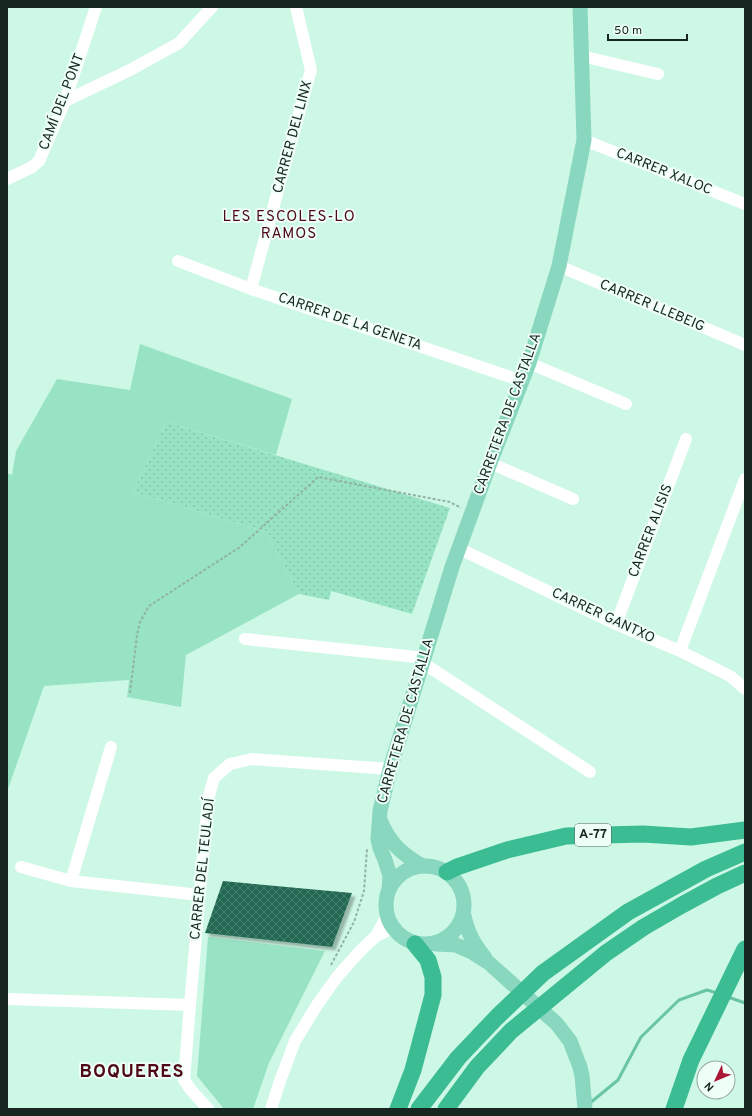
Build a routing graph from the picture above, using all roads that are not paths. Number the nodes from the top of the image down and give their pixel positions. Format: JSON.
{"nodes":[{"id":1,"x":96,"y":7,"type":"edge"},
{"id":2,"x":212,"y":7,"type":"edge"},
{"id":3,"x":296,"y":7,"type":"edge"},
{"id":4,"x":580,"y":7,"type":"edge"},
{"id":5,"x":581,"y":56,"type":"junction"},
{"id":6,"x":658,"y":74,"type":"dead end"},
{"id":7,"x":65,"y":101,"type":"junction"},
{"id":8,"x":584,"y":140,"type":"junction"},
{"id":9,"x":7,"y":180,"type":"edge"},
{"id":10,"x":745,"y":204,"type":"edge"},
{"id":11,"x":178,"y":261,"type":"dead end"},
{"id":12,"x":559,"y":266,"type":"junction"},
{"id":13,"x":251,"y":289,"type":"junction"},
{"id":14,"x":745,"y":345,"type":"edge"},
{"id":15,"x":529,"y":363,"type":"junction"},
{"id":16,"x":522,"y":381,"type":"junction"},
{"id":17,"x":626,"y":404,"type":"dead end"},
{"id":18,"x":686,"y":439,"type":"dead end"},
{"id":19,"x":490,"y":463,"type":"junction"},
{"id":20,"x":745,"y":479,"type":"edge"},
{"id":21,"x":573,"y":499,"type":"dead end"},
{"id":22,"x":458,"y":548,"type":"junction"},
{"id":23,"x":616,"y":624,"type":"junction"},
{"id":24,"x":245,"y":640,"type":"dead end"},
{"id":25,"x":680,"y":651,"type":"junction"},
{"id":26,"x":423,"y":663,"type":"junction"},
{"id":27,"x":745,"y":689,"type":"edge"},
{"id":28,"x":111,"y":747,"type":"dead end"},
{"id":29,"x":390,"y":769,"type":"junction"},
{"id":30,"x":590,"y":772,"type":"dead end"},
{"id":31,"x":380,"y":815,"type":"junction"},
{"id":32,"x":745,"y":830,"type":"edge"},
{"id":33,"x":745,"y":852,"type":"edge"},
{"id":34,"x":422,"y":866,"type":"junction"},
{"id":35,"x":21,"y":867,"type":"dead end"},
{"id":36,"x":447,"y":872,"type":"junction"},
{"id":37,"x":745,"y":873,"type":"edge"},
{"id":38,"x":71,"y":880,"type":"junction"},
{"id":39,"x":389,"y":889,"type":"junction"},
{"id":40,"x":200,"y":894,"type":"junction"},
{"id":41,"x":464,"y":916,"type":"junction"},
{"id":42,"x":390,"y":922,"type":"junction"},
{"id":43,"x":415,"y":944,"type":"junction"},
{"id":44,"x":435,"y":944,"type":"junction"},
{"id":45,"x":742,"y":955,"type":"edge"},
{"id":46,"x":489,"y":963,"type":"junction"},
{"id":47,"x":7,"y":1000,"type":"edge"},
{"id":48,"x":190,"y":1005,"type":"junction"},
{"id":49,"x":691,"y":1060,"type":"junction"},
{"id":50,"x":208,"y":1109,"type":"edge"},
{"id":51,"x":271,"y":1109,"type":"edge"},
{"id":52,"x":398,"y":1109,"type":"edge"},
{"id":53,"x":419,"y":1109,"type":"edge"},
{"id":54,"x":446,"y":1109,"type":"edge"},
{"id":55,"x":585,"y":1109,"type":"edge"},
{"id":56,"x":665,"y":1109,"type":"edge"},
{"id":57,"x":674,"y":1109,"type":"edge"}],
"edges":[{"from":1,"to":7,"type":"street","name":"CAMÍ DEL PONT"},
{"from":2,"to":7,"type":"street"},
{"from":3,"to":13,"type":"street","name":"CARRER DEL LINX"},
{"from":4,"to":5,"type":"main road","name":"CARRETERA DE CASTALLA"},
{"from":5,"to":6,"type":"street"},
{"from":5,"to":8,"type":"main road","name":"CARRETERA DE CASTALLA"},
{"from":7,"to":9,"type":"street","name":"CAMÍ DEL PONT"},
{"from":8,"to":10,"type":"street","name":"CARRER XALOC"},
{"from":8,"to":12,"type":"main road","name":"CARRETERA DE CASTALLA"},
{"from":11,"to":13,"type":"street","name":"CARRER DE LA GENETA"},
{"from":12,"to":14,"type":"street","name":"CARRER LLEBEIG"},
{"from":12,"to":15,"type":"main road","name":"CARRETERA DE CASTALLA"},
{"from":13,"to":16,"type":"street","name":"CARRER DE LA GENETA"},
{"from":15,"to":16,"type":"main road","name":"CARRETERA DE CASTALLA"},
{"from":15,"to":17,"type":"street"},
{"from":16,"to":19,"type":"main road","name":"CARRETERA DE CASTALLA"},
{"from":18,"to":23,"type":"street","name":"CARRER ALISIS"},
{"from":19,"to":21,"type":"street"},
{"from":19,"to":22,"type":"main road","name":"CARRETERA DE CASTALLA"},
{"from":20,"to":25,"type":"street"},
{"from":22,"to":23,"type":"street","name":"CARRER GANTXO"},
{"from":22,"to":26,"type":"main road","name":"CARRETERA DE CASTALLA"},
{"from":23,"to":25,"type":"street","name":"CARRER GANTXO"},
{"from":24,"to":26,"type":"street"},
{"from":25,"to":27,"type":"street","name":"CARRER GANTXO"},
{"from":26,"to":29,"type":"main road","name":"CARRETERA DE CASTALLA"},
{"from":26,"to":30,"type":"street"},
{"from":28,"to":38,"type":"street"},
{"from":29,"to":31,"type":"main road","name":"CARRETERA DE CASTALLA"},
{"from":29,"to":40,"type":"street","name":"CARRER DEL TEULADÍ"},
{"from":31,"to":34,"type":"main road"},
{"from":31,"to":39,"type":"main road","name":"CARRETERA DE CASTALLA"},
{"from":32,"to":36,"type":"highway","number":"A-77"},
{"from":33,"to":53,"type":"highway"},
{"from":34,"to":36,"type":"main road"},
{"from":34,"to":39,"type":"main road"},
{"from":35,"to":38,"type":"street"},
{"from":36,"to":41,"type":"main road"},
{"from":37,"to":54,"type":"highway"},
{"from":38,"to":40,"type":"street"},
{"from":39,"to":42,"type":"main road"},
{"from":40,"to":48,"type":"street","name":"CARRER DEL TEULADÍ"},
{"from":41,"to":44,"type":"main road"},
{"from":41,"to":46,"type":"main road"},
{"from":42,"to":43,"type":"main road"},
{"from":42,"to":51,"type":"street"},
{"from":43,"to":44,"type":"main road"},
{"from":43,"to":52,"type":"highway"},
{"from":44,"to":46,"type":"main road"},
{"from":45,"to":49,"type":"highway"},
{"from":46,"to":55,"type":"main road"},
{"from":47,"to":48,"type":"street"},
{"from":48,"to":50,"type":"street","name":"CARRER DEL TEULADÍ"},
{"from":49,"to":56,"type":"highway"},
{"from":49,"to":57,"type":"highway"}]}
